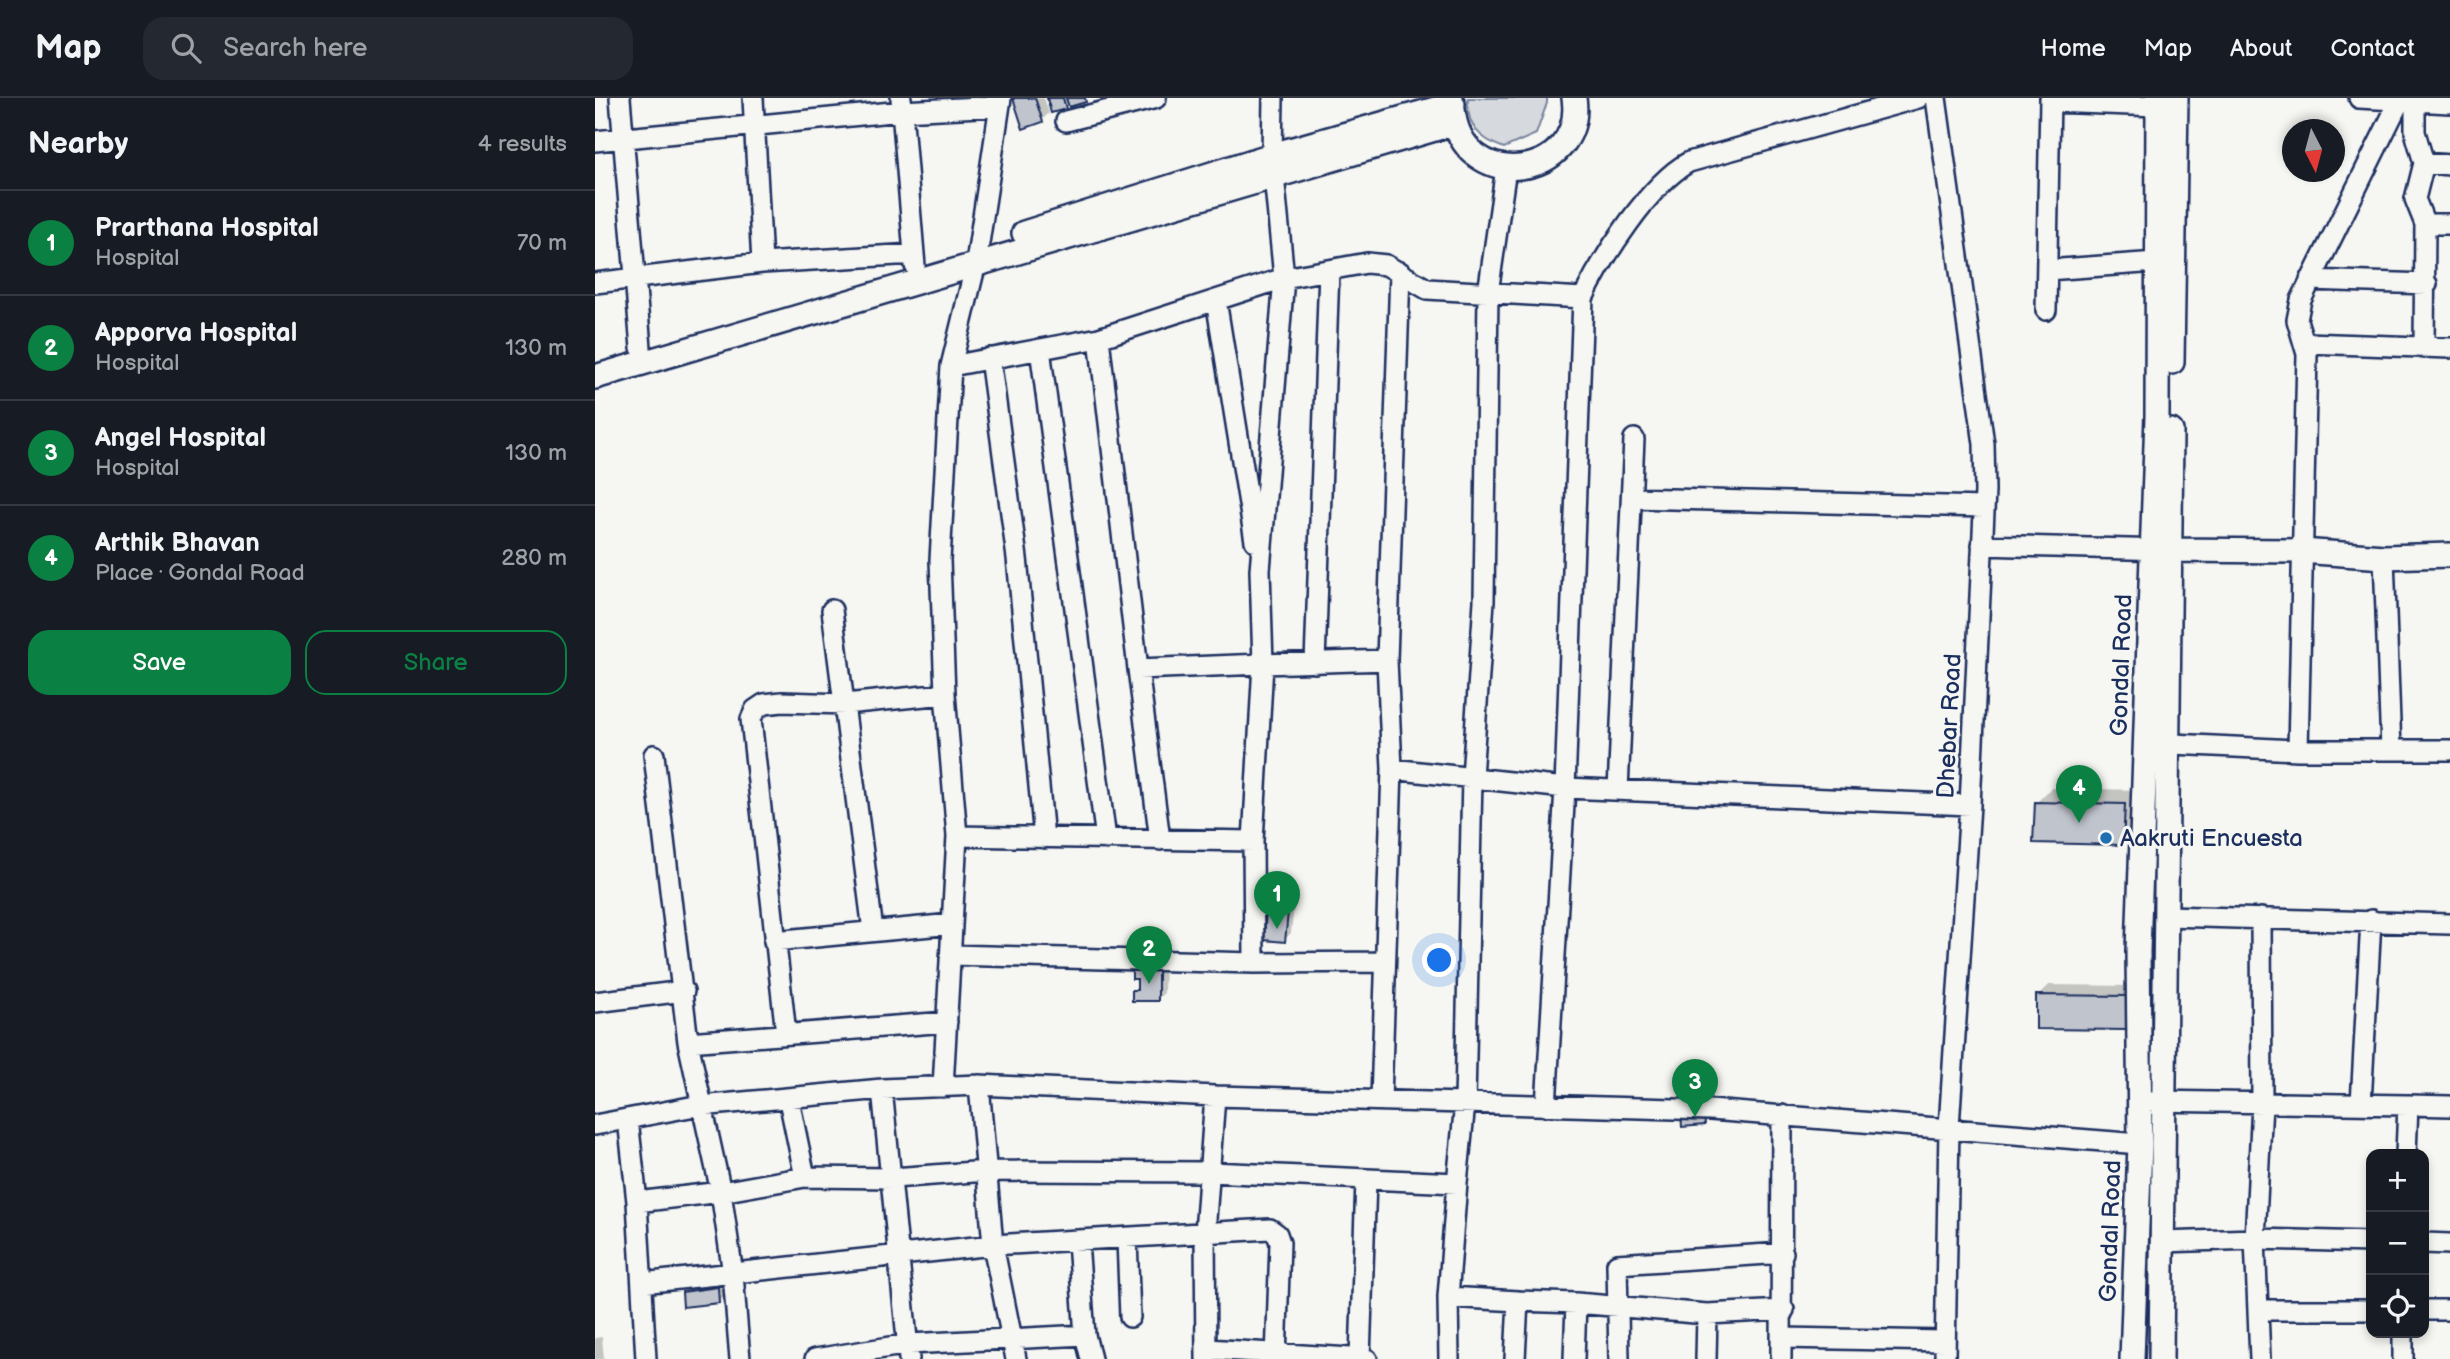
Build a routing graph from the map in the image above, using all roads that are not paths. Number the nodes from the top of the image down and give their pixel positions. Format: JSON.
{"nodes":[{"id":1,"x":620,"y":98,"type":"edge"},
{"id":2,"x":753,"y":98,"type":"edge"},
{"id":3,"x":1156,"y":98,"type":"edge"},
{"id":4,"x":1273,"y":98,"type":"edge"},
{"id":5,"x":1918,"y":98,"type":"edge"},
{"id":6,"x":1937,"y":98,"type":"edge"},
{"id":7,"x":2359,"y":98,"type":"edge"},
{"id":8,"x":1578,"y":99,"type":"edge"},
{"id":9,"x":2050,"y":100,"type":"edge"},
{"id":10,"x":2405,"y":100,"type":"edge"},
{"id":11,"x":2164,"y":101,"type":"edge"},
{"id":12,"x":1000,"y":102,"type":"edge"},
{"id":13,"x":2450,"y":103,"type":"edge"},
{"id":14,"x":901,"y":104,"type":"edge"},
{"id":15,"x":1454,"y":108,"type":"edge"},
{"id":16,"x":1066,"y":121,"type":"dead end"},
{"id":17,"x":755,"y":127,"type":"junction"},
{"id":18,"x":623,"y":139,"type":"junction"},
{"id":19,"x":595,"y":141,"type":"edge"},
{"id":20,"x":2424,"y":163,"type":"junction"},
{"id":21,"x":1273,"y":165,"type":"junction"},
{"id":22,"x":2450,"y":165,"type":"edge"},
{"id":23,"x":1506,"y":168,"type":"junction"},
{"id":24,"x":2425,"y":224,"type":"junction"},
{"id":25,"x":2450,"y":224,"type":"edge"},
{"id":26,"x":978,"y":255,"type":"junction"},
{"id":27,"x":2157,"y":262,"type":"junction"},
{"id":28,"x":762,"y":263,"type":"junction"},
{"id":29,"x":915,"y":267,"type":"junction"},
{"id":30,"x":1329,"y":270,"type":"junction"},
{"id":31,"x":2047,"y":270,"type":"junction"},
{"id":32,"x":1400,"y":272,"type":"junction"},
{"id":33,"x":635,"y":276,"type":"junction"},
{"id":34,"x":1284,"y":278,"type":"junction"},
{"id":35,"x":2310,"y":280,"type":"junction"},
{"id":36,"x":595,"y":283,"type":"edge"},
{"id":37,"x":2427,"y":284,"type":"junction"},
{"id":38,"x":1488,"y":293,"type":"junction"},
{"id":39,"x":1583,"y":298,"type":"junction"},
{"id":40,"x":1216,"y":300,"type":"junction"},
{"id":41,"x":2046,"y":310,"type":"dead end"},
{"id":42,"x":1099,"y":338,"type":"junction"},
{"id":43,"x":2306,"y":343,"type":"junction"},
{"id":44,"x":641,"y":348,"type":"junction"},
{"id":45,"x":2424,"y":348,"type":"junction"},
{"id":46,"x":2450,"y":348,"type":"edge"},
{"id":47,"x":1040,"y":349,"type":"junction"},
{"id":48,"x":990,"y":358,"type":"junction"},
{"id":49,"x":595,"y":361,"type":"edge"},
{"id":50,"x":951,"y":366,"type":"junction"},
{"id":51,"x":595,"y":377,"type":"edge"},
{"id":52,"x":1634,"y":439,"type":"dead end"},
{"id":53,"x":1632,"y":498,"type":"junction"},
{"id":54,"x":1984,"y":507,"type":"junction"},
{"id":55,"x":1982,"y":545,"type":"junction"},
{"id":56,"x":2160,"y":550,"type":"junction"},
{"id":57,"x":2301,"y":551,"type":"junction"},
{"id":58,"x":2450,"y":555,"type":"edge"},
{"id":59,"x":2383,"y":557,"type":"junction"},
{"id":60,"x":1260,"y":570,"type":"junction"},
{"id":61,"x":831,"y":610,"type":"dead end"},
{"id":62,"x":1387,"y":660,"type":"junction"},
{"id":63,"x":1315,"y":663,"type":"junction"},
{"id":64,"x":1263,"y":664,"type":"junction"},
{"id":65,"x":1138,"y":669,"type":"junction"},
{"id":66,"x":945,"y":694,"type":"junction"},
{"id":67,"x":845,"y":704,"type":"junction"},
{"id":68,"x":2156,"y":743,"type":"junction"},
{"id":69,"x":2298,"y":750,"type":"junction"},
{"id":70,"x":2391,"y":750,"type":"junction"},
{"id":71,"x":2450,"y":750,"type":"edge"},
{"id":72,"x":654,"y":755,"type":"dead end"},
{"id":73,"x":1392,"y":769,"type":"junction"},
{"id":74,"x":1472,"y":777,"type":"junction"},
{"id":75,"x":1566,"y":788,"type":"junction"},
{"id":76,"x":1618,"y":790,"type":"junction"},
{"id":77,"x":1970,"y":805,"type":"junction"},
{"id":78,"x":957,"y":836,"type":"junction"},
{"id":79,"x":1044,"y":838,"type":"junction"},
{"id":80,"x":1105,"y":839,"type":"junction"},
{"id":81,"x":1160,"y":840,"type":"junction"},
{"id":82,"x":1252,"y":841,"type":"junction"},
{"id":83,"x":2167,"y":916,"type":"junction"},
{"id":84,"x":2261,"y":918,"type":"junction"},
{"id":85,"x":2371,"y":920,"type":"junction"},
{"id":86,"x":952,"y":924,"type":"junction"},
{"id":87,"x":2450,"y":924,"type":"edge"},
{"id":88,"x":873,"y":931,"type":"junction"},
{"id":89,"x":774,"y":941,"type":"junction"},
{"id":90,"x":951,"y":955,"type":"junction"},
{"id":91,"x":1254,"y":962,"type":"junction"},
{"id":92,"x":1385,"y":962,"type":"junction"},
{"id":93,"x":684,"y":991,"type":"junction"},
{"id":94,"x":595,"y":1002,"type":"edge"},
{"id":95,"x":947,"y":1022,"type":"junction"},
{"id":96,"x":786,"y":1034,"type":"junction"},
{"id":97,"x":688,"y":1042,"type":"junction"},
{"id":98,"x":979,"y":1085,"type":"junction"},
{"id":99,"x":943,"y":1087,"type":"junction"},
{"id":100,"x":882,"y":1089,"type":"junction"},
{"id":101,"x":1215,"y":1096,"type":"junction"},
{"id":102,"x":789,"y":1100,"type":"junction"},
{"id":103,"x":1381,"y":1100,"type":"junction"},
{"id":104,"x":2139,"y":1101,"type":"junction"},
{"id":105,"x":2166,"y":1102,"type":"junction"},
{"id":106,"x":1465,"y":1103,"type":"junction"},
{"id":107,"x":2262,"y":1104,"type":"junction"},
{"id":108,"x":2361,"y":1104,"type":"junction"},
{"id":109,"x":2408,"y":1105,"type":"junction"},
{"id":110,"x":703,"y":1106,"type":"junction"},
{"id":111,"x":1546,"y":1106,"type":"junction"},
{"id":112,"x":2450,"y":1106,"type":"edge"},
{"id":113,"x":1781,"y":1115,"type":"junction"},
{"id":114,"x":628,"y":1119,"type":"junction"},
{"id":115,"x":595,"y":1125,"type":"edge"},
{"id":116,"x":1949,"y":1127,"type":"junction"},
{"id":117,"x":2140,"y":1144,"type":"junction"},
{"id":118,"x":2406,"y":1149,"type":"edge"},
{"id":119,"x":987,"y":1171,"type":"junction"},
{"id":120,"x":1210,"y":1172,"type":"junction"},
{"id":121,"x":805,"y":1177,"type":"junction"},
{"id":122,"x":893,"y":1178,"type":"junction"},
{"id":123,"x":1366,"y":1180,"type":"junction"},
{"id":124,"x":1457,"y":1183,"type":"junction"},
{"id":125,"x":721,"y":1192,"type":"junction"},
{"id":126,"x":637,"y":1202,"type":"junction"},
{"id":127,"x":1205,"y":1233,"type":"junction"},
{"id":128,"x":1127,"y":1239,"type":"junction"},
{"id":129,"x":2255,"y":1239,"type":"junction"},
{"id":130,"x":1078,"y":1242,"type":"junction"},
{"id":131,"x":2162,"y":1242,"type":"junction"},
{"id":132,"x":2366,"y":1242,"type":"edge"},
{"id":133,"x":2429,"y":1243,"type":"edge"},
{"id":134,"x":2450,"y":1244,"type":"edge"},
{"id":135,"x":993,"y":1245,"type":"junction"},
{"id":136,"x":1783,"y":1253,"type":"junction"},
{"id":137,"x":900,"y":1256,"type":"junction"},
{"id":138,"x":733,"y":1274,"type":"junction"},
{"id":139,"x":642,"y":1283,"type":"junction"},
{"id":140,"x":1448,"y":1297,"type":"junction"},
{"id":141,"x":1518,"y":1301,"type":"junction"},
{"id":142,"x":1576,"y":1303,"type":"junction"},
{"id":143,"x":1619,"y":1306,"type":"junction"},
{"id":144,"x":1784,"y":1310,"type":"junction"},
{"id":145,"x":2260,"y":1310,"type":"junction"},
{"id":146,"x":2366,"y":1310,"type":"edge"},
{"id":147,"x":2429,"y":1310,"type":"edge"},
{"id":148,"x":2450,"y":1310,"type":"edge"},
{"id":149,"x":1707,"y":1314,"type":"junction"},
{"id":150,"x":1130,"y":1317,"type":"dead end"},
{"id":151,"x":1085,"y":1335,"type":"junction"},
{"id":152,"x":1014,"y":1338,"type":"junction"},
{"id":153,"x":1781,"y":1338,"type":"junction"},
{"id":154,"x":2403,"y":1338,"type":"edge"},
{"id":155,"x":1945,"y":1350,"type":"edge"},
{"id":156,"x":909,"y":1351,"type":"edge"},
{"id":157,"x":1207,"y":1354,"type":"edge"},
{"id":158,"x":1276,"y":1356,"type":"edge"},
{"id":159,"x":646,"y":1359,"type":"edge"},
{"id":160,"x":740,"y":1359,"type":"edge"},
{"id":161,"x":815,"y":1359,"type":"edge"},
{"id":162,"x":1016,"y":1359,"type":"edge"},
{"id":163,"x":1091,"y":1359,"type":"edge"},
{"id":164,"x":1360,"y":1359,"type":"edge"},
{"id":165,"x":1367,"y":1359,"type":"edge"},
{"id":166,"x":1449,"y":1359,"type":"edge"},
{"id":167,"x":1515,"y":1359,"type":"edge"},
{"id":168,"x":1574,"y":1359,"type":"edge"},
{"id":169,"x":1619,"y":1359,"type":"edge"},
{"id":170,"x":1706,"y":1359,"type":"edge"},
{"id":171,"x":1781,"y":1359,"type":"edge"},
{"id":172,"x":2132,"y":1359,"type":"edge"},
{"id":173,"x":2161,"y":1359,"type":"edge"},
{"id":174,"x":2260,"y":1359,"type":"edge"},
{"id":175,"x":2403,"y":1359,"type":"edge"}],
"edges":[{"from":1,"to":18,"type":"street"},
{"from":2,"to":17,"type":"street"},
{"from":3,"to":16,"type":"street"},
{"from":4,"to":21,"type":"street"},
{"from":5,"to":39,"type":"street"},
{"from":6,"to":54,"type":"street","name":"Dhebar Road"},
{"from":7,"to":10,"type":"street"},
{"from":8,"to":23,"type":"main road"},
{"from":9,"to":11,"type":"street"},
{"from":9,"to":31,"type":"street"},
{"from":10,"to":13,"type":"street"},
{"from":10,"to":20,"type":"street"},
{"from":10,"to":35,"type":"street"},
{"from":11,"to":27,"type":"main road","name":"Gondal Road"},
{"from":11,"to":56,"type":"main road","name":"Gondal Road"},
{"from":12,"to":14,"type":"street"},
{"from":12,"to":26,"type":"street"},
{"from":14,"to":17,"type":"street"},
{"from":14,"to":29,"type":"street"},
{"from":15,"to":21,"type":"main road"},
{"from":15,"to":23,"type":"main road"},
{"from":17,"to":18,"type":"street"},
{"from":17,"to":28,"type":"street"},
{"from":18,"to":19,"type":"street"},
{"from":18,"to":33,"type":"street"},
{"from":20,"to":22,"type":"street"},
{"from":20,"to":24,"type":"street"},
{"from":21,"to":26,"type":"main road"},
{"from":21,"to":34,"type":"street"},
{"from":23,"to":38,"type":"street"},
{"from":24,"to":25,"type":"street"},
{"from":24,"to":37,"type":"street"},
{"from":26,"to":29,"type":"main road"},
{"from":26,"to":50,"type":"street"},
{"from":27,"to":31,"type":"street"},
{"from":27,"to":56,"type":"main road","name":"Gondal Road"},
{"from":28,"to":29,"type":"street"},
{"from":28,"to":33,"type":"street"},
{"from":29,"to":44,"type":"main road"},
{"from":29,"to":51,"type":"main road"},
{"from":30,"to":32,"type":"street"},
{"from":30,"to":34,"type":"street"},
{"from":30,"to":63,"type":"street"},
{"from":31,"to":41,"type":"street"},
{"from":32,"to":38,"type":"street"},
{"from":32,"to":62,"type":"street"},
{"from":33,"to":36,"type":"street"},
{"from":33,"to":44,"type":"street"},
{"from":34,"to":40,"type":"street"},
{"from":34,"to":60,"type":"street"},
{"from":35,"to":37,"type":"street"},
{"from":35,"to":43,"type":"street"},
{"from":37,"to":45,"type":"street"},
{"from":38,"to":39,"type":"street"},
{"from":38,"to":74,"type":"street"},
{"from":39,"to":75,"type":"street"},
{"from":40,"to":42,"type":"street"},
{"from":40,"to":60,"type":"street"},
{"from":42,"to":47,"type":"street"},
{"from":42,"to":65,"type":"street"},
{"from":43,"to":45,"type":"street"},
{"from":43,"to":57,"type":"street"},
{"from":44,"to":49,"type":"main road"},
{"from":45,"to":46,"type":"street"},
{"from":47,"to":48,"type":"street"},
{"from":47,"to":80,"type":"street"},
{"from":48,"to":50,"type":"street"},
{"from":48,"to":79,"type":"street"},
{"from":50,"to":66,"type":"street"},
{"from":52,"to":53,"type":"street"},
{"from":53,"to":54,"type":"street"},
{"from":53,"to":76,"type":"street"},
{"from":54,"to":55,"type":"street","name":"Dhebar Road"},
{"from":55,"to":56,"type":"street"},
{"from":55,"to":77,"type":"street","name":"Dhebar Road"},
{"from":56,"to":57,"type":"main road"},
{"from":56,"to":68,"type":"main road","name":"Gondal Road"},
{"from":57,"to":59,"type":"main road"},
{"from":57,"to":69,"type":"street"},
{"from":58,"to":59,"type":"main road"},
{"from":59,"to":70,"type":"street"},
{"from":60,"to":64,"type":"street"},
{"from":61,"to":67,"type":"street"},
{"from":62,"to":63,"type":"street"},
{"from":62,"to":73,"type":"street"},
{"from":63,"to":64,"type":"street"},
{"from":64,"to":65,"type":"street"},
{"from":64,"to":82,"type":"street"},
{"from":65,"to":81,"type":"street"},
{"from":66,"to":67,"type":"street"},
{"from":66,"to":78,"type":"street"},
{"from":67,"to":88,"type":"street"},
{"from":67,"to":89,"type":"street"},
{"from":68,"to":69,"type":"street"},
{"from":68,"to":83,"type":"main road","name":"Gondal Road"},
{"from":68,"to":104,"type":"main road","name":"Gondal Road"},
{"from":69,"to":70,"type":"street"},
{"from":70,"to":71,"type":"street"},
{"from":72,"to":93,"type":"street"},
{"from":73,"to":74,"type":"street"},
{"from":73,"to":92,"type":"street"},
{"from":74,"to":75,"type":"street"},
{"from":74,"to":106,"type":"street"},
{"from":75,"to":76,"type":"street"},
{"from":75,"to":111,"type":"street"},
{"from":76,"to":77,"type":"street"},
{"from":77,"to":116,"type":"street","name":"Dhebar Road"},
{"from":78,"to":79,"type":"street"},
{"from":78,"to":86,"type":"street"},
{"from":79,"to":80,"type":"street"},
{"from":80,"to":81,"type":"street"},
{"from":81,"to":82,"type":"street"},
{"from":82,"to":91,"type":"street"},
{"from":83,"to":84,"type":"street"},
{"from":83,"to":105,"type":"main road","name":"Gondal Road"},
{"from":84,"to":85,"type":"street"},
{"from":84,"to":107,"type":"street"},
{"from":85,"to":87,"type":"street"},
{"from":85,"to":108,"type":"street"},
{"from":86,"to":88,"type":"street"},
{"from":86,"to":90,"type":"street"},
{"from":88,"to":89,"type":"street"},
{"from":89,"to":96,"type":"street"},
{"from":90,"to":91,"type":"street"},
{"from":90,"to":95,"type":"street"},
{"from":91,"to":92,"type":"street"},
{"from":92,"to":103,"type":"street"},
{"from":93,"to":94,"type":"street"},
{"from":93,"to":97,"type":"street"},
{"from":95,"to":96,"type":"street"},
{"from":95,"to":99,"type":"street"},
{"from":96,"to":97,"type":"street"},
{"from":97,"to":110,"type":"street"},
{"from":98,"to":99,"type":"street"},
{"from":98,"to":101,"type":"street"},
{"from":98,"to":119,"type":"street"},
{"from":99,"to":100,"type":"street"},
{"from":100,"to":102,"type":"street"},
{"from":100,"to":122,"type":"street"},
{"from":101,"to":103,"type":"street"},
{"from":101,"to":120,"type":"street"},
{"from":102,"to":110,"type":"street"},
{"from":102,"to":121,"type":"street"},
{"from":103,"to":106,"type":"street"},
{"from":104,"to":105,"type":"street"},
{"from":104,"to":117,"type":"main road","name":"Gondal Road"},
{"from":105,"to":107,"type":"street"},
{"from":105,"to":131,"type":"main road","name":"Gondal Road"},
{"from":106,"to":111,"type":"street"},
{"from":106,"to":124,"type":"street"},
{"from":107,"to":108,"type":"street"},
{"from":107,"to":129,"type":"street"},
{"from":108,"to":109,"type":"street"},
{"from":109,"to":112,"type":"street"},
{"from":109,"to":118,"type":"street"},
{"from":110,"to":114,"type":"street"},
{"from":110,"to":125,"type":"street"},
{"from":111,"to":113,"type":"street"},
{"from":113,"to":116,"type":"street"},
{"from":113,"to":136,"type":"street"},
{"from":114,"to":115,"type":"street"},
{"from":114,"to":126,"type":"street"},
{"from":116,"to":117,"type":"street"},
{"from":116,"to":155,"type":"street","name":"Dhebar Road"},
{"from":117,"to":172,"type":"main road","name":"Gondal Road"},
{"from":119,"to":120,"type":"street"},
{"from":119,"to":122,"type":"street"},
{"from":119,"to":135,"type":"street"},
{"from":120,"to":123,"type":"street"},
{"from":120,"to":127,"type":"street"},
{"from":121,"to":122,"type":"street"},
{"from":121,"to":125,"type":"street"},
{"from":122,"to":137,"type":"street"},
{"from":123,"to":124,"type":"street"},
{"from":123,"to":164,"type":"street"},
{"from":124,"to":140,"type":"street"},
{"from":125,"to":126,"type":"street"},
{"from":125,"to":138,"type":"street"},
{"from":126,"to":139,"type":"street"},
{"from":127,"to":128,"type":"street"},
{"from":127,"to":157,"type":"street"},
{"from":127,"to":158,"type":"street"},
{"from":128,"to":130,"type":"street"},
{"from":128,"to":150,"type":"street"},
{"from":129,"to":131,"type":"street"},
{"from":129,"to":132,"type":"street"},
{"from":129,"to":145,"type":"street"},
{"from":130,"to":135,"type":"street"},
{"from":130,"to":151,"type":"street"},
{"from":131,"to":173,"type":"main road","name":"Gondal Road"},
{"from":133,"to":134,"type":"street"},
{"from":135,"to":137,"type":"street"},
{"from":135,"to":152,"type":"street"},
{"from":136,"to":143,"type":"street"},
{"from":136,"to":144,"type":"street"},
{"from":137,"to":138,"type":"street"},
{"from":137,"to":156,"type":"street"},
{"from":138,"to":139,"type":"street"},
{"from":138,"to":160,"type":"street"},
{"from":139,"to":159,"type":"street"},
{"from":140,"to":141,"type":"street"},
{"from":140,"to":166,"type":"street"},
{"from":141,"to":142,"type":"street"},
{"from":141,"to":167,"type":"street"},
{"from":142,"to":143,"type":"street"},
{"from":142,"to":168,"type":"street"},
{"from":143,"to":149,"type":"street"},
{"from":143,"to":169,"type":"street"},
{"from":144,"to":149,"type":"street"},
{"from":144,"to":153,"type":"street"},
{"from":145,"to":146,"type":"street"},
{"from":145,"to":174,"type":"street"},
{"from":147,"to":148,"type":"street"},
{"from":149,"to":170,"type":"street"},
{"from":151,"to":152,"type":"street"},
{"from":151,"to":163,"type":"street"},
{"from":152,"to":156,"type":"street"},
{"from":152,"to":162,"type":"street"},
{"from":153,"to":155,"type":"street"},
{"from":153,"to":171,"type":"street"},
{"from":154,"to":175,"type":"street"},
{"from":156,"to":161,"type":"street"},
{"from":157,"to":158,"type":"street"},
{"from":158,"to":164,"type":"street"},
{"from":164,"to":165,"type":"street"}]}
